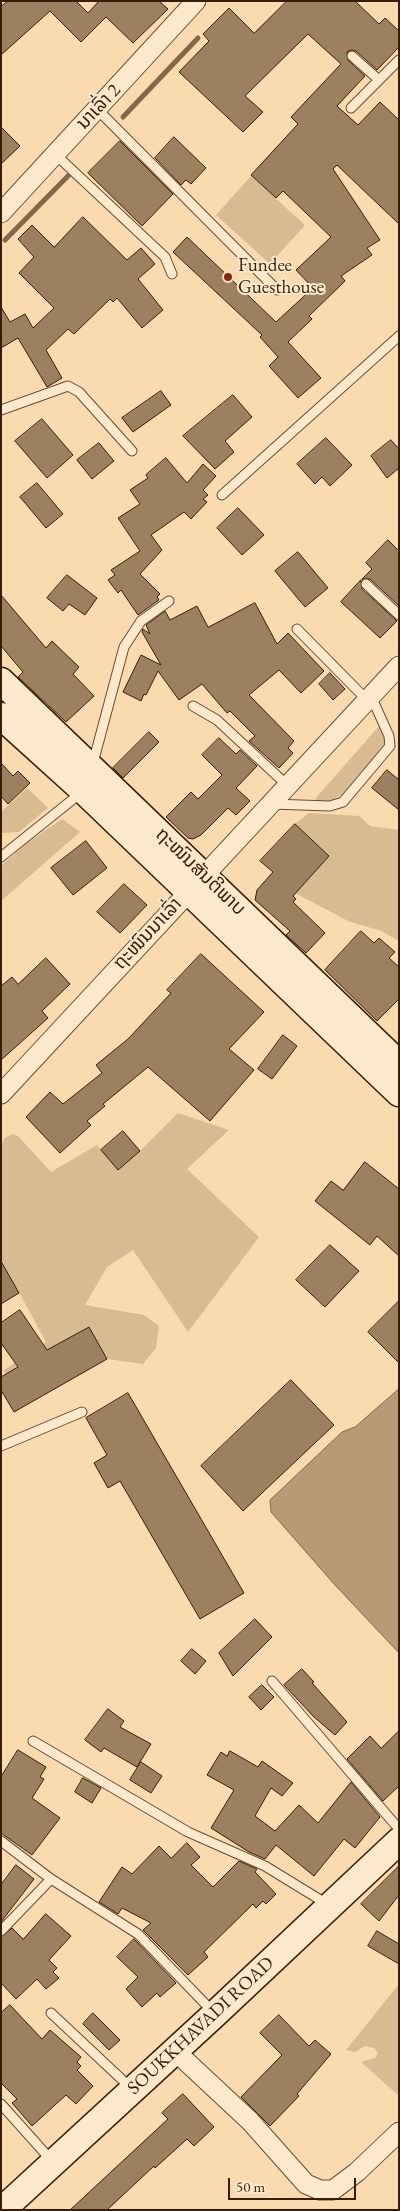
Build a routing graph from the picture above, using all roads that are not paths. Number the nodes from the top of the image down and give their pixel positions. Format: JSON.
{"nodes":[{"id":1,"x":196,"y":1,"type":"edge"},
{"id":2,"x":352,"y":56,"type":"dead end"},
{"id":3,"x":399,"y":60,"type":"edge"},
{"id":4,"x":378,"y":80,"type":"junction"},
{"id":5,"x":351,"y":108,"type":"dead end"},
{"id":6,"x":97,"y":109,"type":"junction"},
{"id":7,"x":55,"y":154,"type":"junction"},
{"id":8,"x":1,"y":213,"type":"edge"},
{"id":9,"x":172,"y":274,"type":"dead end"},
{"id":10,"x":278,"y":290,"type":"dead end"},
{"id":11,"x":399,"y":336,"type":"edge"},
{"id":12,"x":1,"y":410,"type":"edge"},
{"id":13,"x":132,"y":450,"type":"dead end"},
{"id":14,"x":222,"y":495,"type":"dead end"},
{"id":15,"x":366,"y":584,"type":"dead end"},
{"id":16,"x":169,"y":601,"type":"dead end"},
{"id":17,"x":399,"y":615,"type":"edge"},
{"id":18,"x":297,"y":629,"type":"dead end"},
{"id":19,"x":399,"y":666,"type":"edge"},
{"id":20,"x":1,"y":681,"type":"edge"},
{"id":21,"x":369,"y":698,"type":"junction"},
{"id":22,"x":193,"y":706,"type":"dead end"},
{"id":23,"x":1,"y":716,"type":"edge"},
{"id":24,"x":88,"y":779,"type":"junction"},
{"id":25,"x":287,"y":785,"type":"junction"},
{"id":26,"x":269,"y":804,"type":"junction"},
{"id":27,"x":1,"y":857,"type":"edge"},
{"id":28,"x":196,"y":883,"type":"junction"},
{"id":29,"x":399,"y":1064,"type":"edge"},
{"id":30,"x":399,"y":1093,"type":"edge"},
{"id":31,"x":1,"y":1094,"type":"edge"},
{"id":32,"x":82,"y":1412,"type":"dead end"},
{"id":33,"x":1,"y":1446,"type":"edge"},
{"id":34,"x":272,"y":1681,"type":"dead end"},
{"id":35,"x":33,"y":1741,"type":"dead end"},
{"id":36,"x":399,"y":1829,"type":"edge"},
{"id":37,"x":1,"y":1841,"type":"edge"},
{"id":38,"x":399,"y":1841,"type":"edge"},
{"id":39,"x":51,"y":1879,"type":"junction"},
{"id":40,"x":330,"y":1906,"type":"junction"},
{"id":41,"x":1,"y":1931,"type":"edge"},
{"id":42,"x":51,"y":2012,"type":"dead end"},
{"id":43,"x":215,"y":2014,"type":"junction"},
{"id":44,"x":175,"y":2051,"type":"junction"},
{"id":45,"x":133,"y":2090,"type":"junction"},
{"id":46,"x":1,"y":2104,"type":"edge"},
{"id":47,"x":399,"y":2132,"type":"edge"},
{"id":48,"x":54,"y":2163,"type":"junction"},
{"id":49,"x":2,"y":2210,"type":"edge"}],
"edges":[{"from":1,"to":6,"type":"street","name":"ນາເລົ່າ 2"},
{"from":2,"to":4,"type":"lane"},
{"from":3,"to":4,"type":"lane"},
{"from":4,"to":5,"type":"lane"},
{"from":6,"to":7,"type":"street","name":"ນາເລົ່າ 2"},
{"from":6,"to":10,"type":"lane"},
{"from":7,"to":8,"type":"street","name":"ນາເລົ່າ 2"},
{"from":7,"to":9,"type":"lane"},
{"from":11,"to":14,"type":"lane"},
{"from":12,"to":13,"type":"lane"},
{"from":15,"to":17,"type":"lane"},
{"from":16,"to":24,"type":"lane"},
{"from":18,"to":21,"type":"lane"},
{"from":19,"to":21,"type":"street","name":"ຖະໜົນນາເລົ່າ"},
{"from":20,"to":24,"type":"street","name":"ຖະໜົນສັນຕິພາບ"},
{"from":21,"to":25,"type":"street","name":"ຖະໜົນນາເລົ່າ"},
{"from":21,"to":26,"type":"lane"},
{"from":22,"to":25,"type":"lane"},
{"from":23,"to":24,"type":"street","name":"ຖະໜົນສັນຕິພາບ"},
{"from":24,"to":27,"type":"lane"},
{"from":24,"to":28,"type":"street","name":"ຖະໜົນສັນຕິພາບ"},
{"from":25,"to":26,"type":"street","name":"ຖະໜົນນາເລົ່າ"},
{"from":26,"to":28,"type":"street","name":"ຖະໜົນນາເລົ່າ"},
{"from":28,"to":29,"type":"street","name":"ຖະໜົນສັນຕິພາບ"},
{"from":28,"to":30,"type":"street","name":"ຖະໜົນສັນຕິພາບ"},
{"from":28,"to":31,"type":"street","name":"ຖະໜົນນາເລົ່າ"},
{"from":32,"to":33,"type":"lane"},
{"from":34,"to":36,"type":"lane"},
{"from":35,"to":40,"type":"lane"},
{"from":37,"to":39,"type":"lane"},
{"from":38,"to":40,"type":"street","name":"SOUKKHAVADI ROAD"},
{"from":39,"to":41,"type":"lane"},
{"from":39,"to":43,"type":"lane"},
{"from":40,"to":43,"type":"street","name":"SOUKKHAVADI ROAD"},
{"from":42,"to":45,"type":"lane"},
{"from":43,"to":44,"type":"street","name":"SOUKKHAVADI ROAD"},
{"from":44,"to":45,"type":"street","name":"SOUKKHAVADI ROAD"},
{"from":44,"to":47,"type":"street"},
{"from":45,"to":48,"type":"street","name":"SOUKKHAVADI ROAD"},
{"from":46,"to":48,"type":"lane"},
{"from":48,"to":49,"type":"street","name":"SOUKKHAVADI ROAD"}]}
